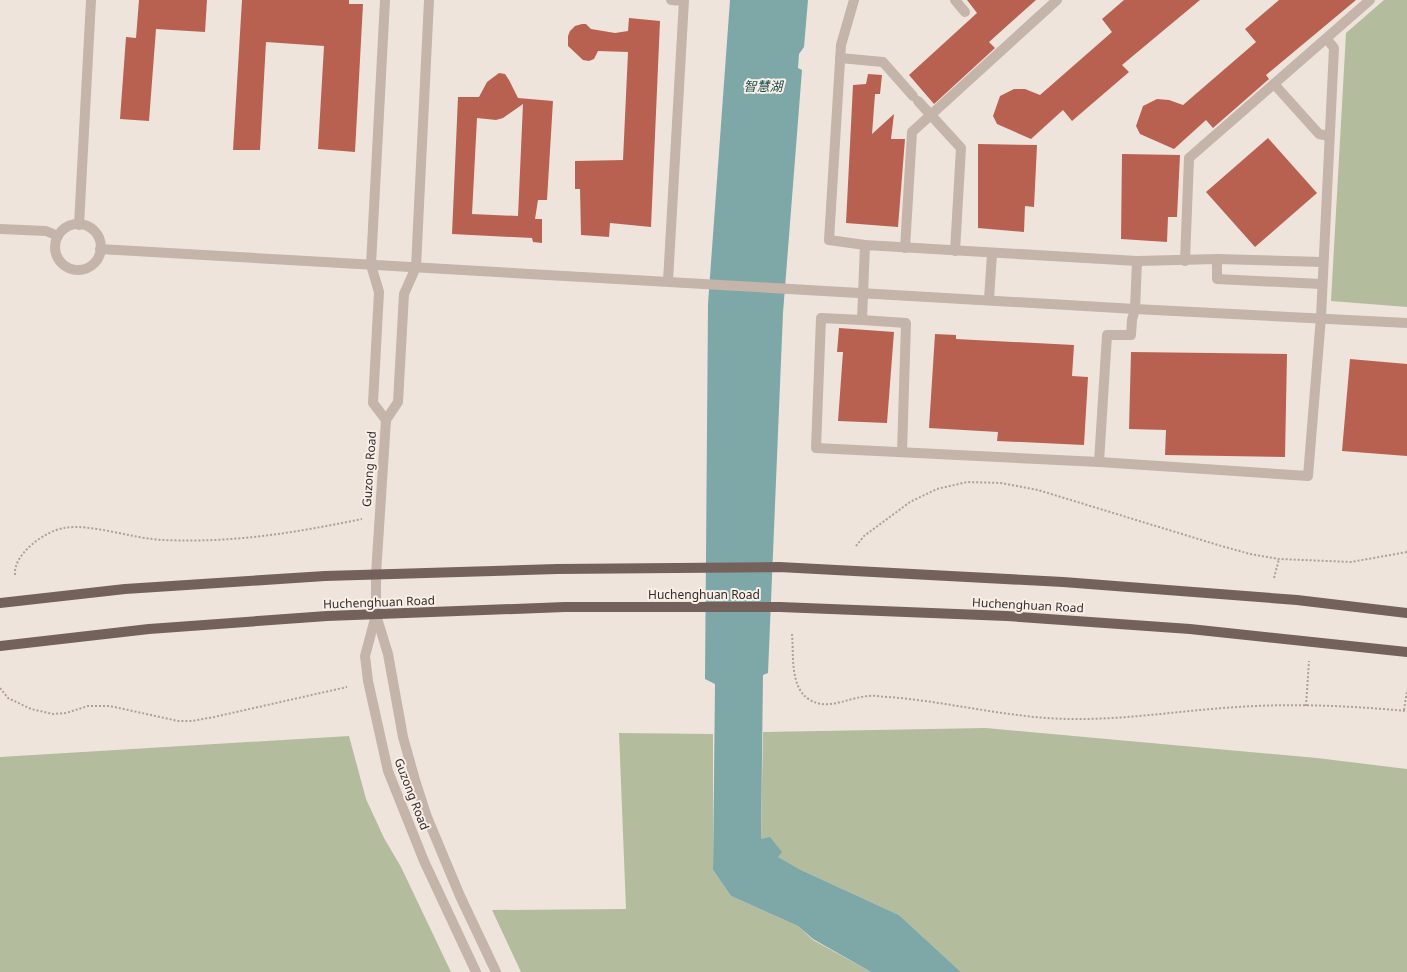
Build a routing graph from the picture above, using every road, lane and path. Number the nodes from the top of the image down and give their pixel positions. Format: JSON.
{"nodes":[{"id":1,"x":91,"y":0,"type":"edge"},
{"id":2,"x":385,"y":0,"type":"edge"},
{"id":3,"x":429,"y":0,"type":"edge"},
{"id":4,"x":671,"y":0,"type":"edge"},
{"id":5,"x":684,"y":0,"type":"edge"},
{"id":6,"x":854,"y":0,"type":"edge"},
{"id":7,"x":955,"y":0,"type":"edge"},
{"id":8,"x":1057,"y":0,"type":"edge"},
{"id":9,"x":1370,"y":0,"type":"edge"},
{"id":10,"x":966,"y":12,"type":"dead end"},
{"id":11,"x":1327,"y":39,"type":"junction"},
{"id":12,"x":840,"y":58,"type":"junction"},
{"id":13,"x":1274,"y":84,"type":"junction"},
{"id":14,"x":930,"y":114,"type":"junction"},
{"id":15,"x":1329,"y":136,"type":"junction"},
{"id":16,"x":79,"y":225,"type":"junction"},
{"id":17,"x":0,"y":229,"type":"edge"},
{"id":18,"x":58,"y":236,"type":"junction"},
{"id":19,"x":865,"y":245,"type":"junction"},
{"id":20,"x":905,"y":248,"type":"junction"},
{"id":21,"x":100,"y":249,"type":"junction"},
{"id":22,"x":955,"y":251,"type":"junction"},
{"id":23,"x":992,"y":254,"type":"junction"},
{"id":24,"x":1217,"y":258,"type":"junction"},
{"id":25,"x":1138,"y":261,"type":"junction"},
{"id":26,"x":1185,"y":261,"type":"junction"},
{"id":27,"x":1322,"y":262,"type":"junction"},
{"id":28,"x":371,"y":265,"type":"junction"},
{"id":29,"x":416,"y":267,"type":"junction"},
{"id":30,"x":668,"y":281,"type":"junction"},
{"id":31,"x":1321,"y":284,"type":"junction"},
{"id":32,"x":864,"y":293,"type":"junction"},
{"id":33,"x":989,"y":299,"type":"junction"},
{"id":34,"x":1135,"y":309,"type":"junction"},
{"id":35,"x":1321,"y":317,"type":"junction"},
{"id":36,"x":862,"y":320,"type":"junction"},
{"id":37,"x":1407,"y":323,"type":"edge"},
{"id":38,"x":386,"y":420,"type":"junction"},
{"id":39,"x":902,"y":452,"type":"junction"},
{"id":40,"x":1099,"y":462,"type":"junction"},
{"id":41,"x":362,"y":519,"type":"dead end"},
{"id":42,"x":856,"y":546,"type":"dead end"},
{"id":43,"x":1407,"y":552,"type":"edge"},
{"id":44,"x":1279,"y":559,"type":"junction"},
{"id":45,"x":376,"y":574,"type":"junction"},
{"id":46,"x":15,"y":575,"type":"dead end"},
{"id":47,"x":1274,"y":578,"type":"dead end"},
{"id":48,"x":0,"y":603,"type":"edge"},
{"id":49,"x":1407,"y":613,"type":"edge"},
{"id":50,"x":376,"y":615,"type":"junction"},
{"id":51,"x":792,"y":634,"type":"dead end"},
{"id":52,"x":0,"y":646,"type":"edge"},
{"id":53,"x":1407,"y":652,"type":"edge"},
{"id":54,"x":1309,"y":661,"type":"dead end"},
{"id":55,"x":346,"y":687,"type":"dead end"},
{"id":56,"x":0,"y":688,"type":"edge"},
{"id":57,"x":1407,"y":691,"type":"edge"},
{"id":58,"x":1306,"y":706,"type":"junction"},
{"id":59,"x":1406,"y":711,"type":"edge"},
{"id":60,"x":476,"y":972,"type":"edge"},
{"id":61,"x":496,"y":972,"type":"edge"}],
"edges":[{"from":1,"to":16,"type":"street"},
{"from":2,"to":28,"type":"street"},
{"from":3,"to":29,"type":"street"},
{"from":4,"to":5,"type":"street"},
{"from":5,"to":30,"type":"street"},
{"from":6,"to":12,"type":"street"},
{"from":7,"to":10,"type":"street"},
{"from":8,"to":14,"type":"street"},
{"from":9,"to":11,"type":"street"},
{"from":11,"to":13,"type":"street"},
{"from":11,"to":15,"type":"street"},
{"from":12,"to":14,"type":"street"},
{"from":12,"to":19,"type":"street"},
{"from":13,"to":15,"type":"street"},
{"from":13,"to":26,"type":"street"},
{"from":14,"to":20,"type":"street"},
{"from":14,"to":22,"type":"street"},
{"from":15,"to":27,"type":"street"},
{"from":16,"to":18,"type":"street"},
{"from":16,"to":21,"type":"street"},
{"from":17,"to":18,"type":"street"},
{"from":18,"to":21,"type":"street"},
{"from":19,"to":20,"type":"street"},
{"from":19,"to":32,"type":"street"},
{"from":20,"to":22,"type":"street"},
{"from":21,"to":28,"type":"street"},
{"from":22,"to":23,"type":"street"},
{"from":23,"to":25,"type":"street"},
{"from":23,"to":33,"type":"street"},
{"from":24,"to":26,"type":"street"},
{"from":24,"to":27,"type":"street"},
{"from":24,"to":31,"type":"street"},
{"from":25,"to":26,"type":"street"},
{"from":25,"to":34,"type":"street"},
{"from":27,"to":31,"type":"street"},
{"from":28,"to":29,"type":"street"},
{"from":28,"to":38,"type":"street"},
{"from":29,"to":30,"type":"street"},
{"from":29,"to":38,"type":"street"},
{"from":30,"to":32,"type":"street"},
{"from":31,"to":35,"type":"street"},
{"from":32,"to":33,"type":"street"},
{"from":32,"to":36,"type":"street"},
{"from":33,"to":34,"type":"street"},
{"from":34,"to":35,"type":"street"},
{"from":34,"to":40,"type":"street"},
{"from":35,"to":37,"type":"street"},
{"from":35,"to":40,"type":"street"},
{"from":36,"to":39,"type":"street"},
{"from":36,"to":39,"type":"street"},
{"from":38,"to":45,"type":"street","name":"Guzong Road"},
{"from":39,"to":40,"type":"street"},
{"from":41,"to":46,"type":"path"},
{"from":42,"to":44,"type":"path"},
{"from":43,"to":44,"type":"path"},
{"from":44,"to":47,"type":"path"},
{"from":45,"to":48,"type":"main road","name":"Huchenghuan Road"},
{"from":45,"to":49,"type":"main road","name":"Huchenghuan Road"},
{"from":45,"to":50,"type":"street","name":"Guzong Road"},
{"from":50,"to":52,"type":"main road","name":"Huchenghuan Road"},
{"from":50,"to":53,"type":"main road","name":"Huchenghuan Road"},
{"from":50,"to":60,"type":"street","name":"Guzong Road"},
{"from":50,"to":61,"type":"street","name":"Guzong Road"},
{"from":51,"to":58,"type":"path"},
{"from":54,"to":58,"type":"path"},
{"from":55,"to":56,"type":"path"},
{"from":57,"to":59,"type":"path"},
{"from":58,"to":59,"type":"path"}]}
